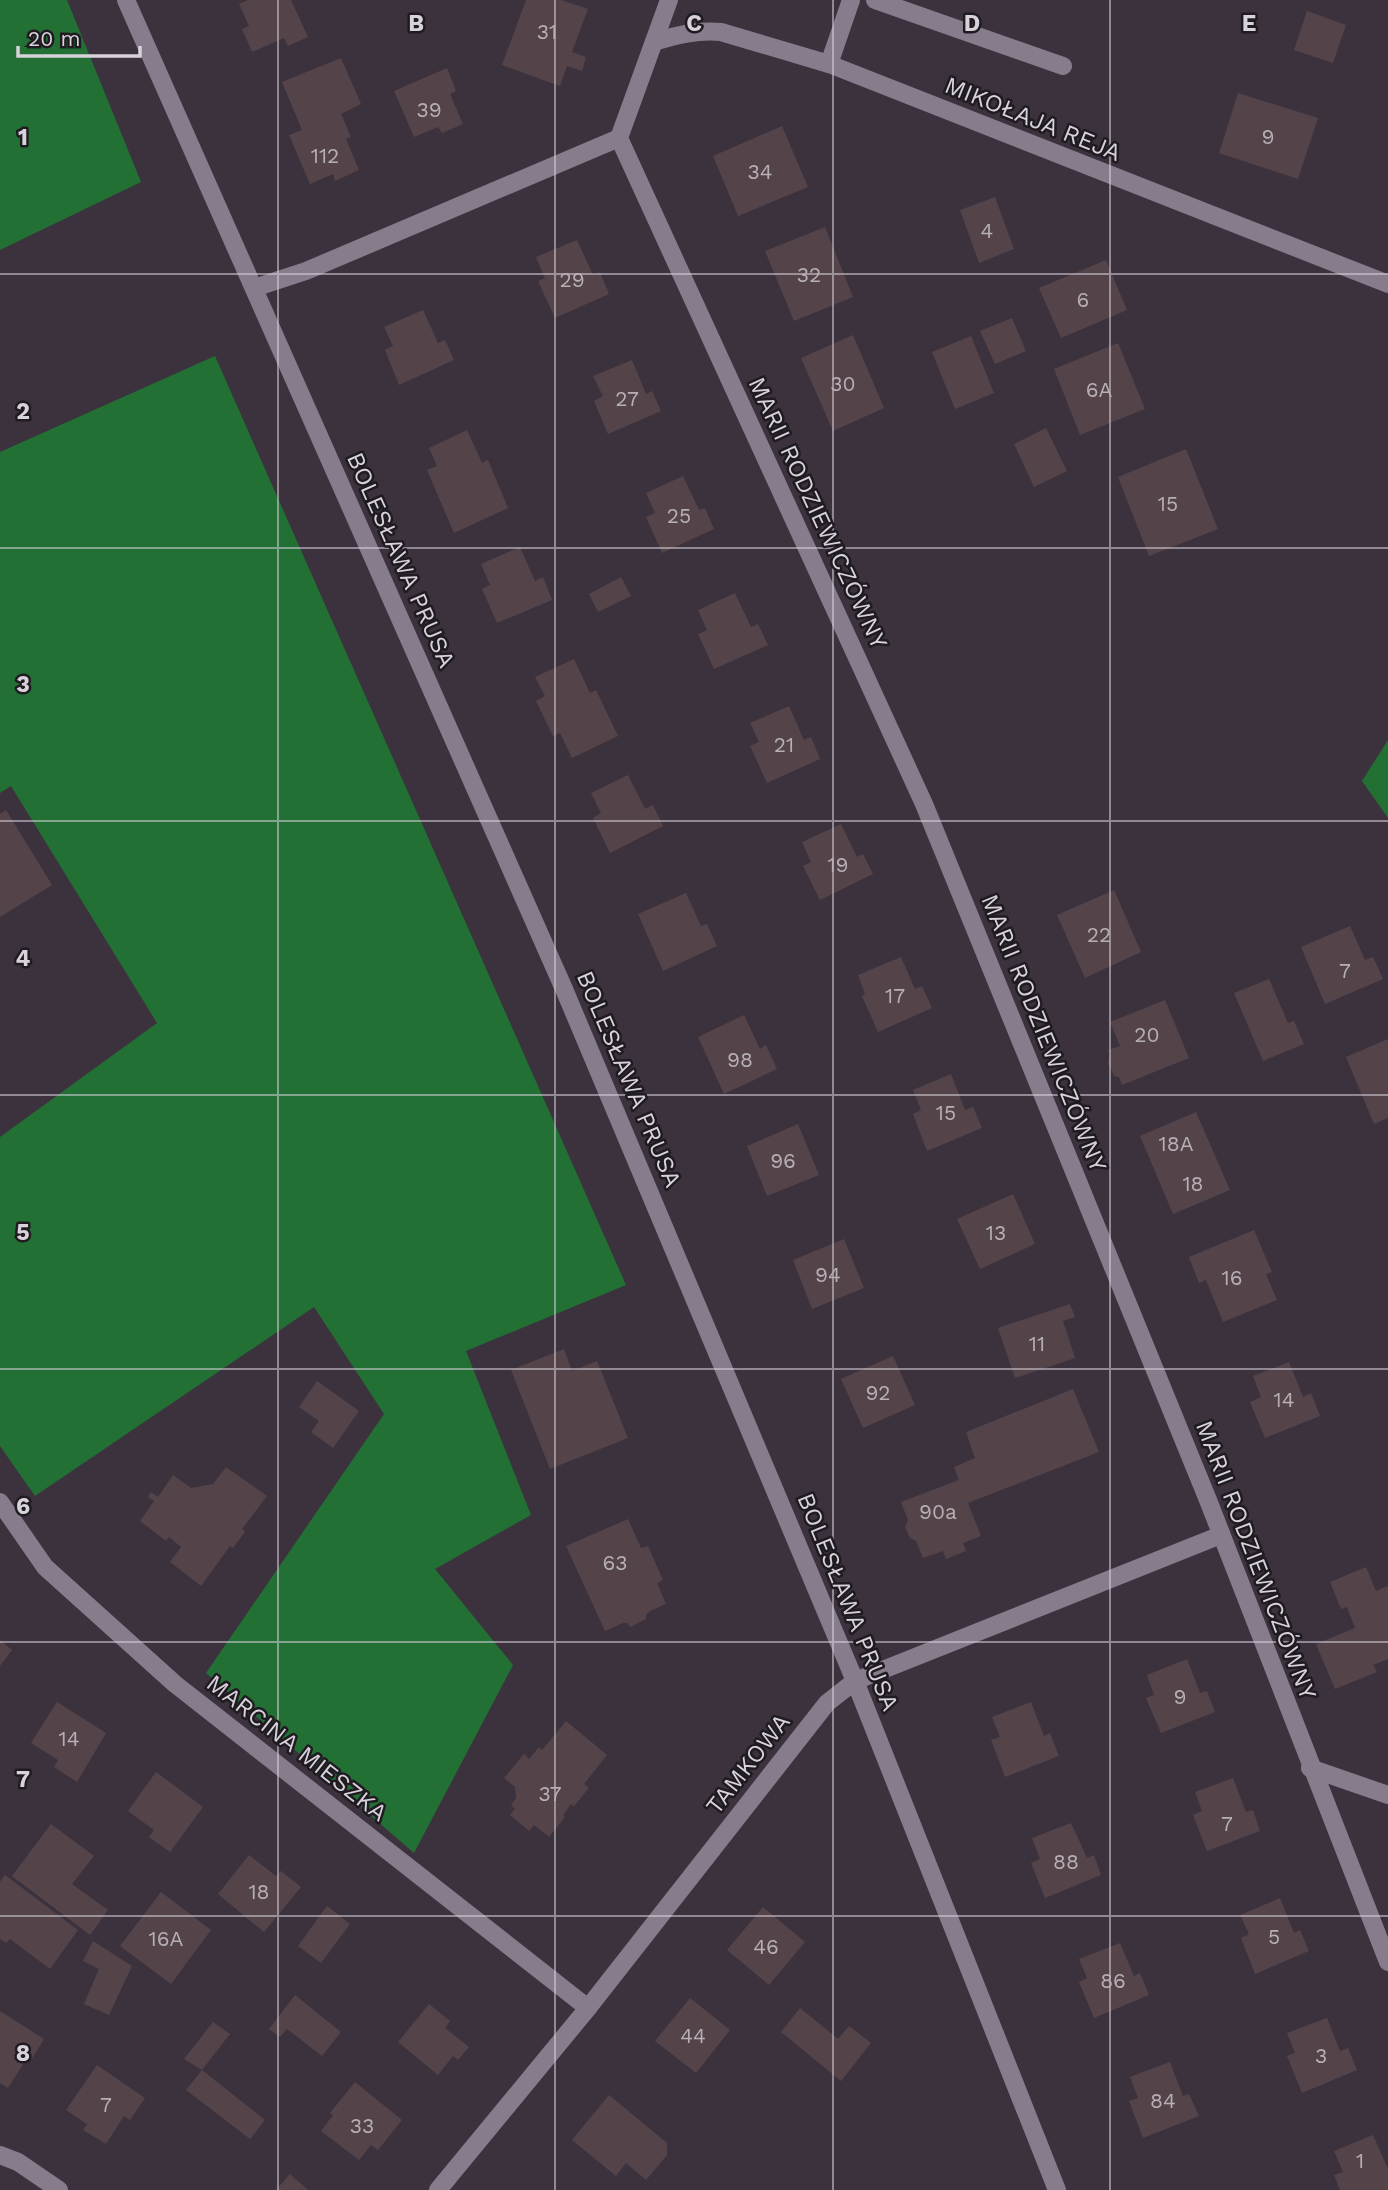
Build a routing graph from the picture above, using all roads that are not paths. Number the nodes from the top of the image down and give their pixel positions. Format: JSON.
{"nodes":[{"id":1,"x":126,"y":0,"type":"edge"},
{"id":2,"x":669,"y":0,"type":"edge"},
{"id":3,"x":851,"y":0,"type":"edge"},
{"id":4,"x":875,"y":0,"type":"edge"},
{"id":5,"x":654,"y":42,"type":"junction"},
{"id":6,"x":829,"y":64,"type":"junction"},
{"id":7,"x":1063,"y":66,"type":"dead end"},
{"id":8,"x":619,"y":138,"type":"junction"},
{"id":9,"x":1388,"y":284,"type":"edge"},
{"id":10,"x":254,"y":288,"type":"junction"},
{"id":11,"x":0,"y":1502,"type":"edge"},
{"id":12,"x":1220,"y":1535,"type":"junction"},
{"id":13,"x":855,"y":1681,"type":"junction"},
{"id":14,"x":1310,"y":1768,"type":"junction"},
{"id":15,"x":1388,"y":1795,"type":"edge"},
{"id":16,"x":1388,"y":1962,"type":"edge"},
{"id":17,"x":588,"y":2008,"type":"junction"},
{"id":18,"x":0,"y":2155,"type":"edge"},
{"id":19,"x":59,"y":2190,"type":"edge"},
{"id":20,"x":439,"y":2190,"type":"edge"},
{"id":21,"x":1056,"y":2190,"type":"edge"}],
"edges":[{"from":1,"to":10,"type":"street","name":"BOLESŁAWA PRUSA"},
{"from":2,"to":5,"type":"street"},
{"from":3,"to":6,"type":"street"},
{"from":4,"to":7,"type":"street"},
{"from":5,"to":6,"type":"street","name":"MIKOŁAJA REJA"},
{"from":5,"to":8,"type":"street"},
{"from":6,"to":9,"type":"street","name":"MIKOŁAJA REJA"},
{"from":8,"to":10,"type":"street"},
{"from":8,"to":12,"type":"street","name":"MARII RODZIEWICZÓWNY"},
{"from":10,"to":13,"type":"street","name":"BOLESŁAWA PRUSA"},
{"from":11,"to":17,"type":"street","name":"MARCINA MIESZKA"},
{"from":12,"to":13,"type":"street","name":"TAMKOWA"},
{"from":12,"to":14,"type":"street","name":"MARII RODZIEWICZÓWNY"},
{"from":13,"to":17,"type":"street","name":"TAMKOWA"},
{"from":13,"to":21,"type":"street","name":"BOLESŁAWA PRUSA"},
{"from":14,"to":15,"type":"street"},
{"from":14,"to":16,"type":"street","name":"MARII RODZIEWICZÓWNY"},
{"from":17,"to":20,"type":"street","name":"TAMKOWA"},
{"from":18,"to":19,"type":"street"}]}
